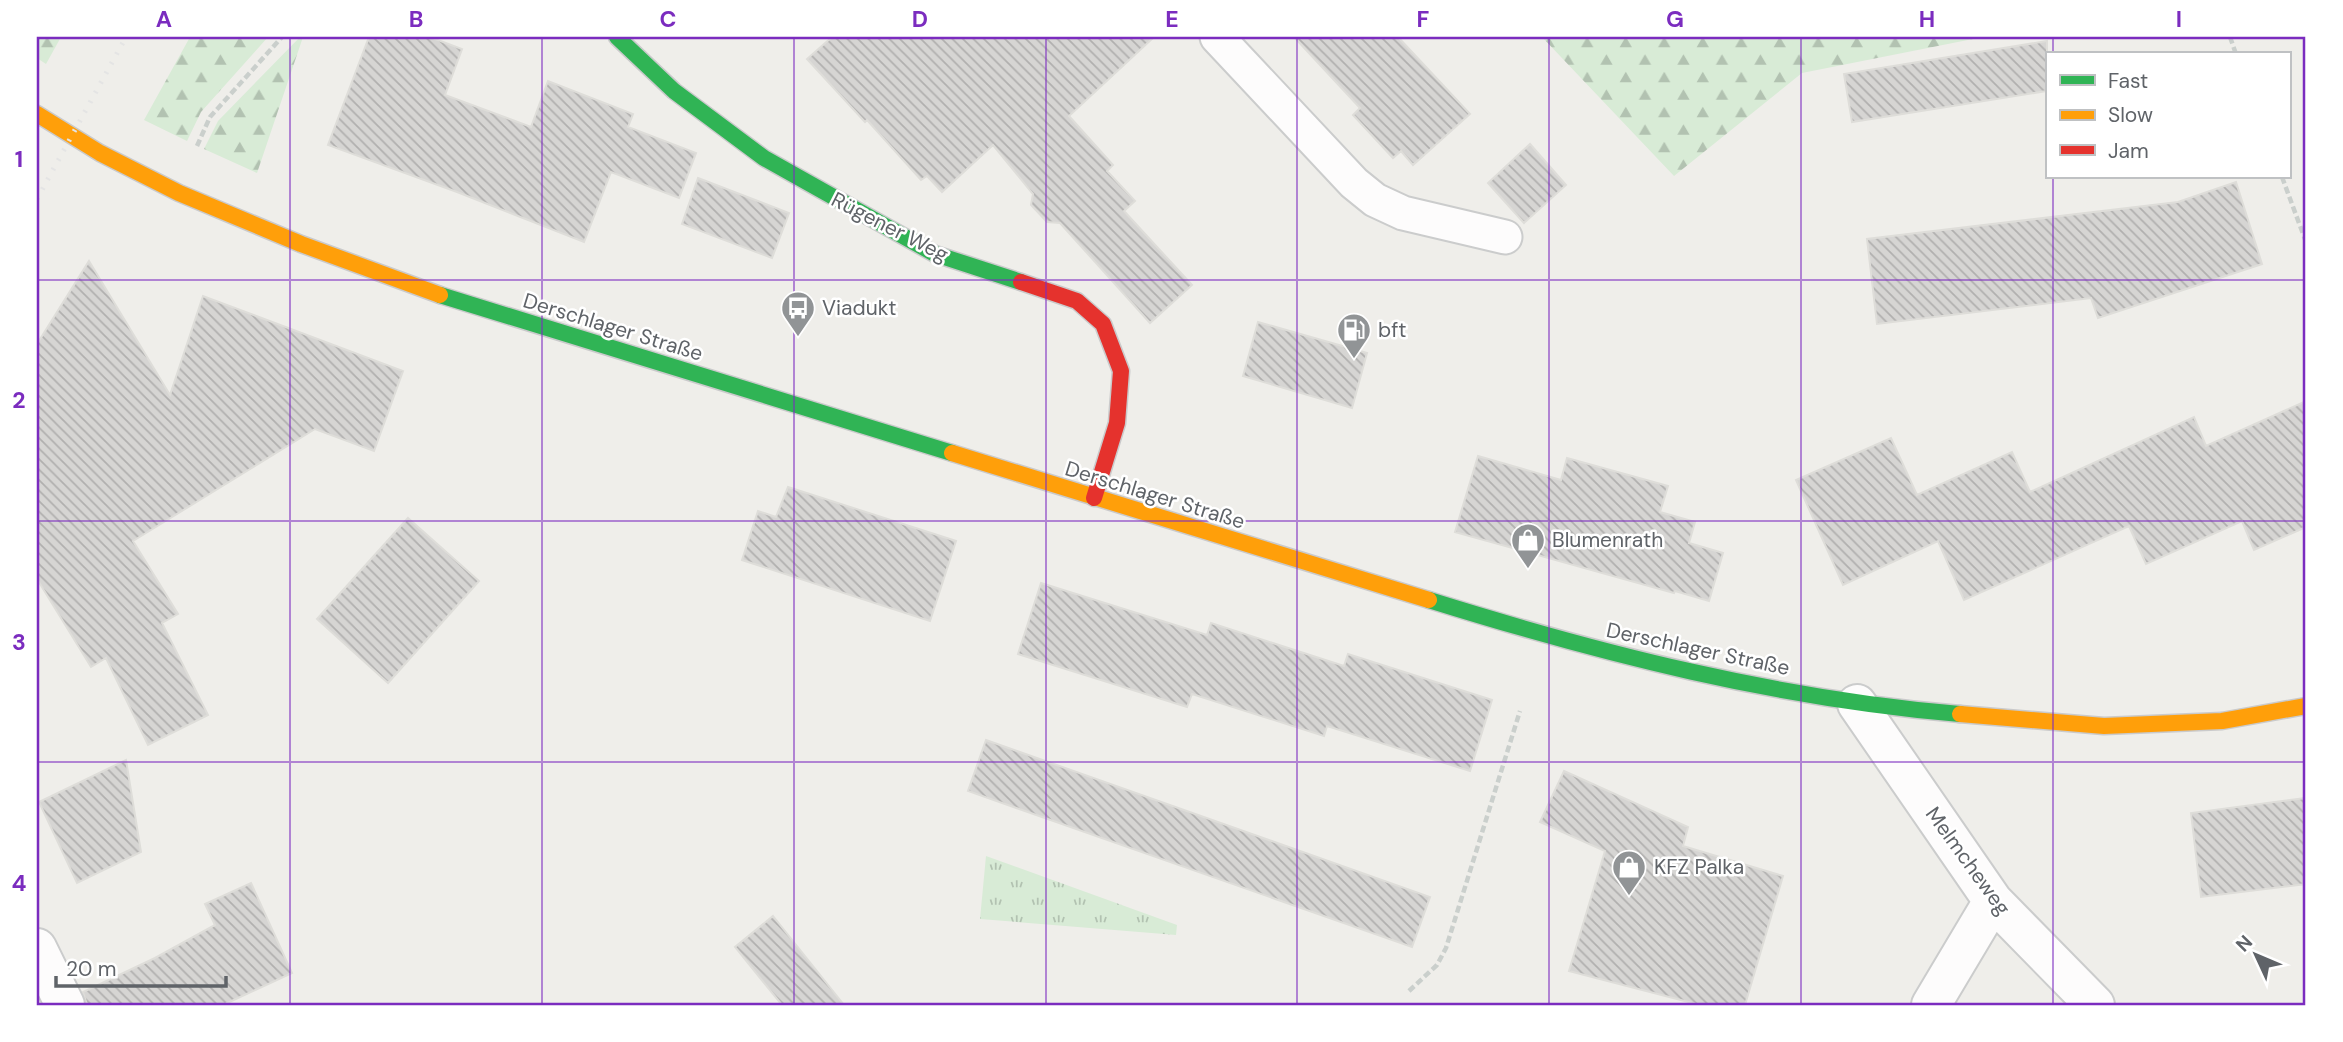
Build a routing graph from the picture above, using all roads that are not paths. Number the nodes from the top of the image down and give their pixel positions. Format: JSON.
{"nodes":[{"id":1,"x":617,"y":37,"type":"edge"},
{"id":2,"x":1217,"y":37,"type":"edge"},
{"id":3,"x":37,"y":114,"type":"edge"},
{"id":4,"x":1505,"y":237,"type":"dead end"},
{"id":5,"x":1094,"y":498,"type":"junction"},
{"id":6,"x":1857,"y":704,"type":"junction"},
{"id":7,"x":2306,"y":706,"type":"edge"},
{"id":8,"x":1993,"y":901,"type":"junction"},
{"id":9,"x":37,"y":948,"type":"edge"},
{"id":10,"x":65,"y":1005,"type":"edge"},
{"id":11,"x":1931,"y":1005,"type":"edge"},
{"id":12,"x":2095,"y":1005,"type":"edge"}],
"edges":[{"from":1,"to":5,"type":"main road","name":"Rügener Weg"},
{"from":2,"to":4,"type":"lane"},
{"from":3,"to":5,"type":"main road","name":"Derschlager Straße"},
{"from":5,"to":6,"type":"main road","name":"Derschlager Straße"},
{"from":6,"to":7,"type":"main road","name":"Derschlager Straße"},
{"from":6,"to":8,"type":"street","name":"Melmcheweg"},
{"from":8,"to":11,"type":"street"},
{"from":8,"to":12,"type":"street","name":"Melmcheweg"},
{"from":9,"to":10,"type":"street"}]}
